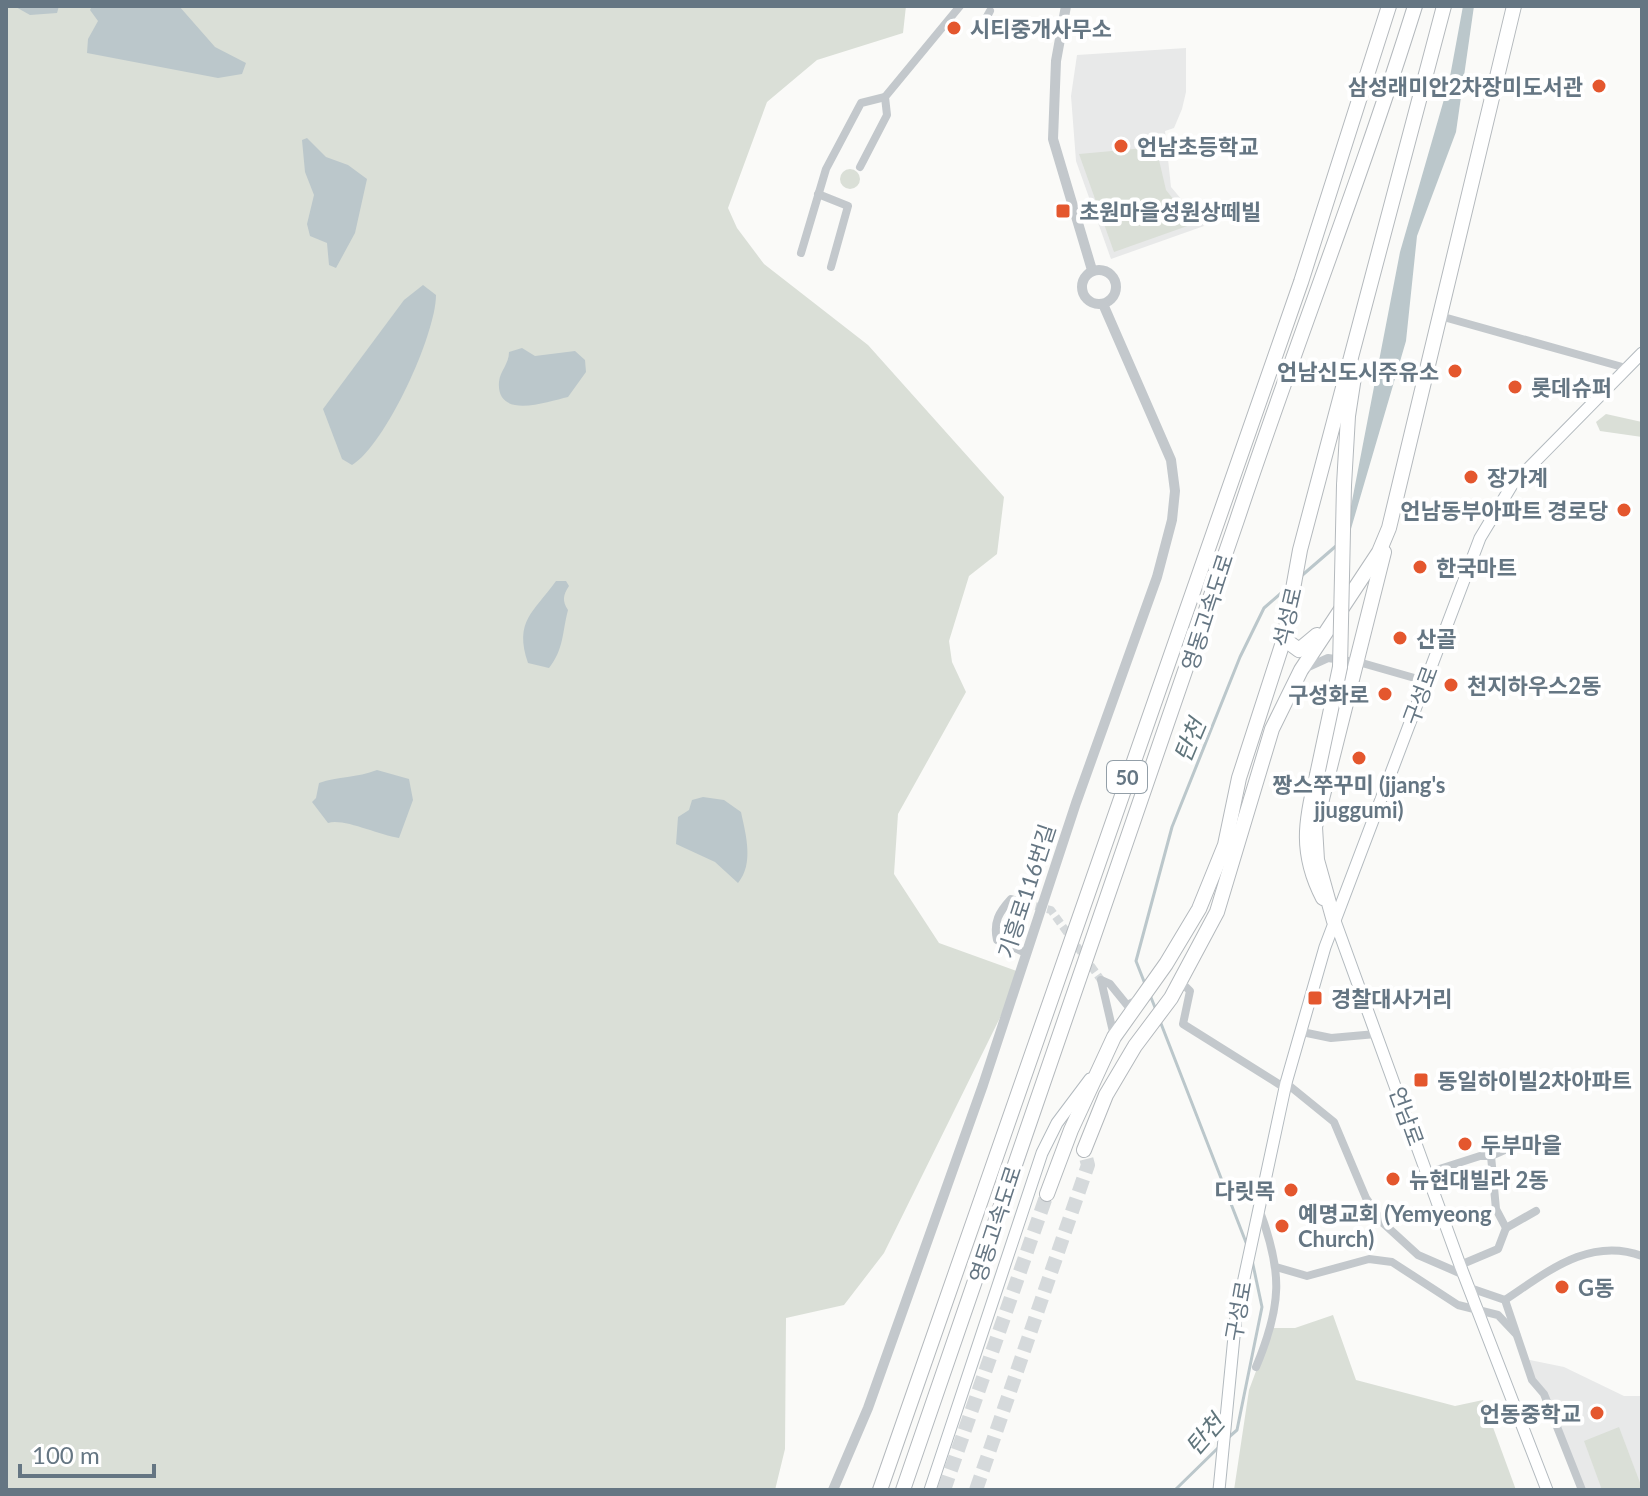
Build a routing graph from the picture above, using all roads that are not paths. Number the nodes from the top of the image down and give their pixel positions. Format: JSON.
{"nodes":[{"id":1,"x":958,"y":6,"type":"edge"},
{"id":2,"x":1066,"y":6,"type":"edge"},
{"id":3,"x":1389,"y":6,"type":"edge"},
{"id":4,"x":1415,"y":6,"type":"edge"},
{"id":5,"x":1444,"y":6,"type":"edge"},
{"id":6,"x":1514,"y":6,"type":"edge"},
{"id":7,"x":990,"y":11,"type":"dead end"},
{"id":8,"x":980,"y":29,"type":"dead end"},
{"id":9,"x":885,"y":97,"type":"junction"},
{"id":10,"x":860,"y":167,"type":"dead end"},
{"id":11,"x":818,"y":194,"type":"junction"},
{"id":12,"x":801,"y":253,"type":"dead end"},
{"id":13,"x":831,"y":267,"type":"dead end"},
{"id":14,"x":1092,"y":270,"type":"junction"},
{"id":15,"x":1375,"y":275,"type":"junction"},
{"id":16,"x":1103,"y":304,"type":"junction"},
{"id":17,"x":1440,"y":316,"type":"junction"},
{"id":18,"x":1642,"y":353,"type":"edge"},
{"id":19,"x":1626,"y":368,"type":"junction"},
{"id":20,"x":1389,"y":528,"type":"junction"},
{"id":21,"x":1334,"y":621,"type":"junction"},
{"id":22,"x":1284,"y":639,"type":"junction"},
{"id":23,"x":1356,"y":662,"type":"junction"},
{"id":24,"x":1301,"y":670,"type":"junction"},
{"id":25,"x":1425,"y":681,"type":"junction"},
{"id":26,"x":1024,"y":903,"type":"dead end"},
{"id":27,"x":1334,"y":921,"type":"junction"},
{"id":28,"x":1026,"y":953,"type":"junction"},
{"id":29,"x":1181,"y":982,"type":"junction"},
{"id":30,"x":1135,"y":1001,"type":"dead end"},
{"id":31,"x":1118,"y":1032,"type":"junction"},
{"id":32,"x":1302,"y":1032,"type":"junction"},
{"id":33,"x":1376,"y":1034,"type":"junction"},
{"id":34,"x":1100,"y":1066,"type":"junction"},
{"id":35,"x":1286,"y":1086,"type":"junction"},
{"id":36,"x":1518,"y":1144,"type":"dead end"},
{"id":37,"x":1084,"y":1150,"type":"tunnel mouth"},
{"id":38,"x":1491,"y":1156,"type":"junction"},
{"id":39,"x":1427,"y":1173,"type":"junction"},
{"id":40,"x":1047,"y":1194,"type":"tunnel mouth"},
{"id":41,"x":1258,"y":1209,"type":"junction"},
{"id":42,"x":1536,"y":1211,"type":"dead end"},
{"id":43,"x":1506,"y":1228,"type":"junction"},
{"id":44,"x":1642,"y":1256,"type":"edge"},
{"id":45,"x":1276,"y":1267,"type":"junction"},
{"id":46,"x":1462,"y":1270,"type":"junction"},
{"id":47,"x":1470,"y":1288,"type":"junction"},
{"id":48,"x":1505,"y":1300,"type":"junction"},
{"id":49,"x":1478,"y":1309,"type":"junction"},
{"id":50,"x":1516,"y":1334,"type":"junction"},
{"id":51,"x":1256,"y":1367,"type":"dead end"},
{"id":52,"x":833,"y":1490,"type":"edge"},
{"id":53,"x":880,"y":1490,"type":"edge"},
{"id":54,"x":903,"y":1490,"type":"edge"},
{"id":55,"x":930,"y":1490,"type":"edge"},
{"id":56,"x":1219,"y":1490,"type":"edge"},
{"id":57,"x":1547,"y":1490,"type":"edge"},
{"id":58,"x":1582,"y":1490,"type":"edge"}],
"edges":[{"from":1,"to":9,"type":"street"},
{"from":2,"to":14,"type":"street"},
{"from":3,"to":53,"type":"highway","name":"영동고속도로","number":"50"},
{"from":4,"to":54,"type":"highway","name":"영동고속도로","number":"50"},
{"from":5,"to":15,"type":"highway","name":"석성로"},
{"from":6,"to":17,"type":"highway","name":"석성로"},
{"from":7,"to":8,"type":"street"},
{"from":9,"to":10,"type":"street"},
{"from":9,"to":11,"type":"street"},
{"from":11,"to":12,"type":"street"},
{"from":11,"to":13,"type":"street"},
{"from":14,"to":16,"type":"street"},
{"from":14,"to":16,"type":"street"},
{"from":15,"to":22,"type":"highway","name":"석성로"},
{"from":15,"to":27,"type":"highway","bridge":true},
{"from":16,"to":28,"type":"street","name":"기흥로116번길"},
{"from":17,"to":19,"type":"street"},
{"from":17,"to":20,"type":"highway","name":"석성로"},
{"from":18,"to":19,"type":"main road","name":"구성로"},
{"from":19,"to":25,"type":"main road","name":"구성로"},
{"from":20,"to":21,"type":"highway","name":"석성로"},
{"from":20,"to":23,"type":"highway"},
{"from":21,"to":22,"type":"highway"},
{"from":21,"to":24,"type":"highway","name":"석성로"},
{"from":22,"to":31,"type":"highway","name":"석성로"},
{"from":23,"to":24,"type":"street"},
{"from":23,"to":25,"type":"street"},
{"from":23,"to":27,"type":"highway"},
{"from":24,"to":29,"type":"highway","name":"석성로"},
{"from":25,"to":27,"type":"main road","name":"구성로"},
{"from":26,"to":28,"type":"street"},
{"from":27,"to":32,"type":"main road","name":"구성로"},
{"from":27,"to":33,"type":"main road","name":"언남로"},
{"from":28,"to":52,"type":"street","name":"기흥로116번길"},
{"from":29,"to":35,"type":"street"},
{"from":29,"to":37,"type":"highway","name":"석성로"},
{"from":30,"to":31,"type":"street"},
{"from":31,"to":34,"type":"highway","name":"석성로"},
{"from":32,"to":33,"type":"street"},
{"from":32,"to":35,"type":"main road","name":"구성로"},
{"from":33,"to":39,"type":"main road","name":"언남로"},
{"from":34,"to":40,"type":"highway","name":"석성로"},
{"from":34,"to":55,"type":"main road"},
{"from":35,"to":41,"type":"main road","name":"구성로"},
{"from":35,"to":46,"type":"street"},
{"from":36,"to":38,"type":"street"},
{"from":38,"to":39,"type":"street"},
{"from":38,"to":43,"type":"street"},
{"from":39,"to":46,"type":"main road","name":"언남로"},
{"from":41,"to":45,"type":"street"},
{"from":41,"to":56,"type":"main road","name":"구성로"},
{"from":42,"to":43,"type":"street"},
{"from":43,"to":46,"type":"street"},
{"from":44,"to":48,"type":"street"},
{"from":45,"to":49,"type":"street"},
{"from":45,"to":51,"type":"street"},
{"from":46,"to":47,"type":"main road","name":"언남로"},
{"from":47,"to":48,"type":"street"},
{"from":47,"to":49,"type":"main road","name":"언남로"},
{"from":48,"to":50,"type":"street"},
{"from":49,"to":50,"type":"street"},
{"from":49,"to":57,"type":"main road","name":"언남로"},
{"from":50,"to":58,"type":"street"}]}
